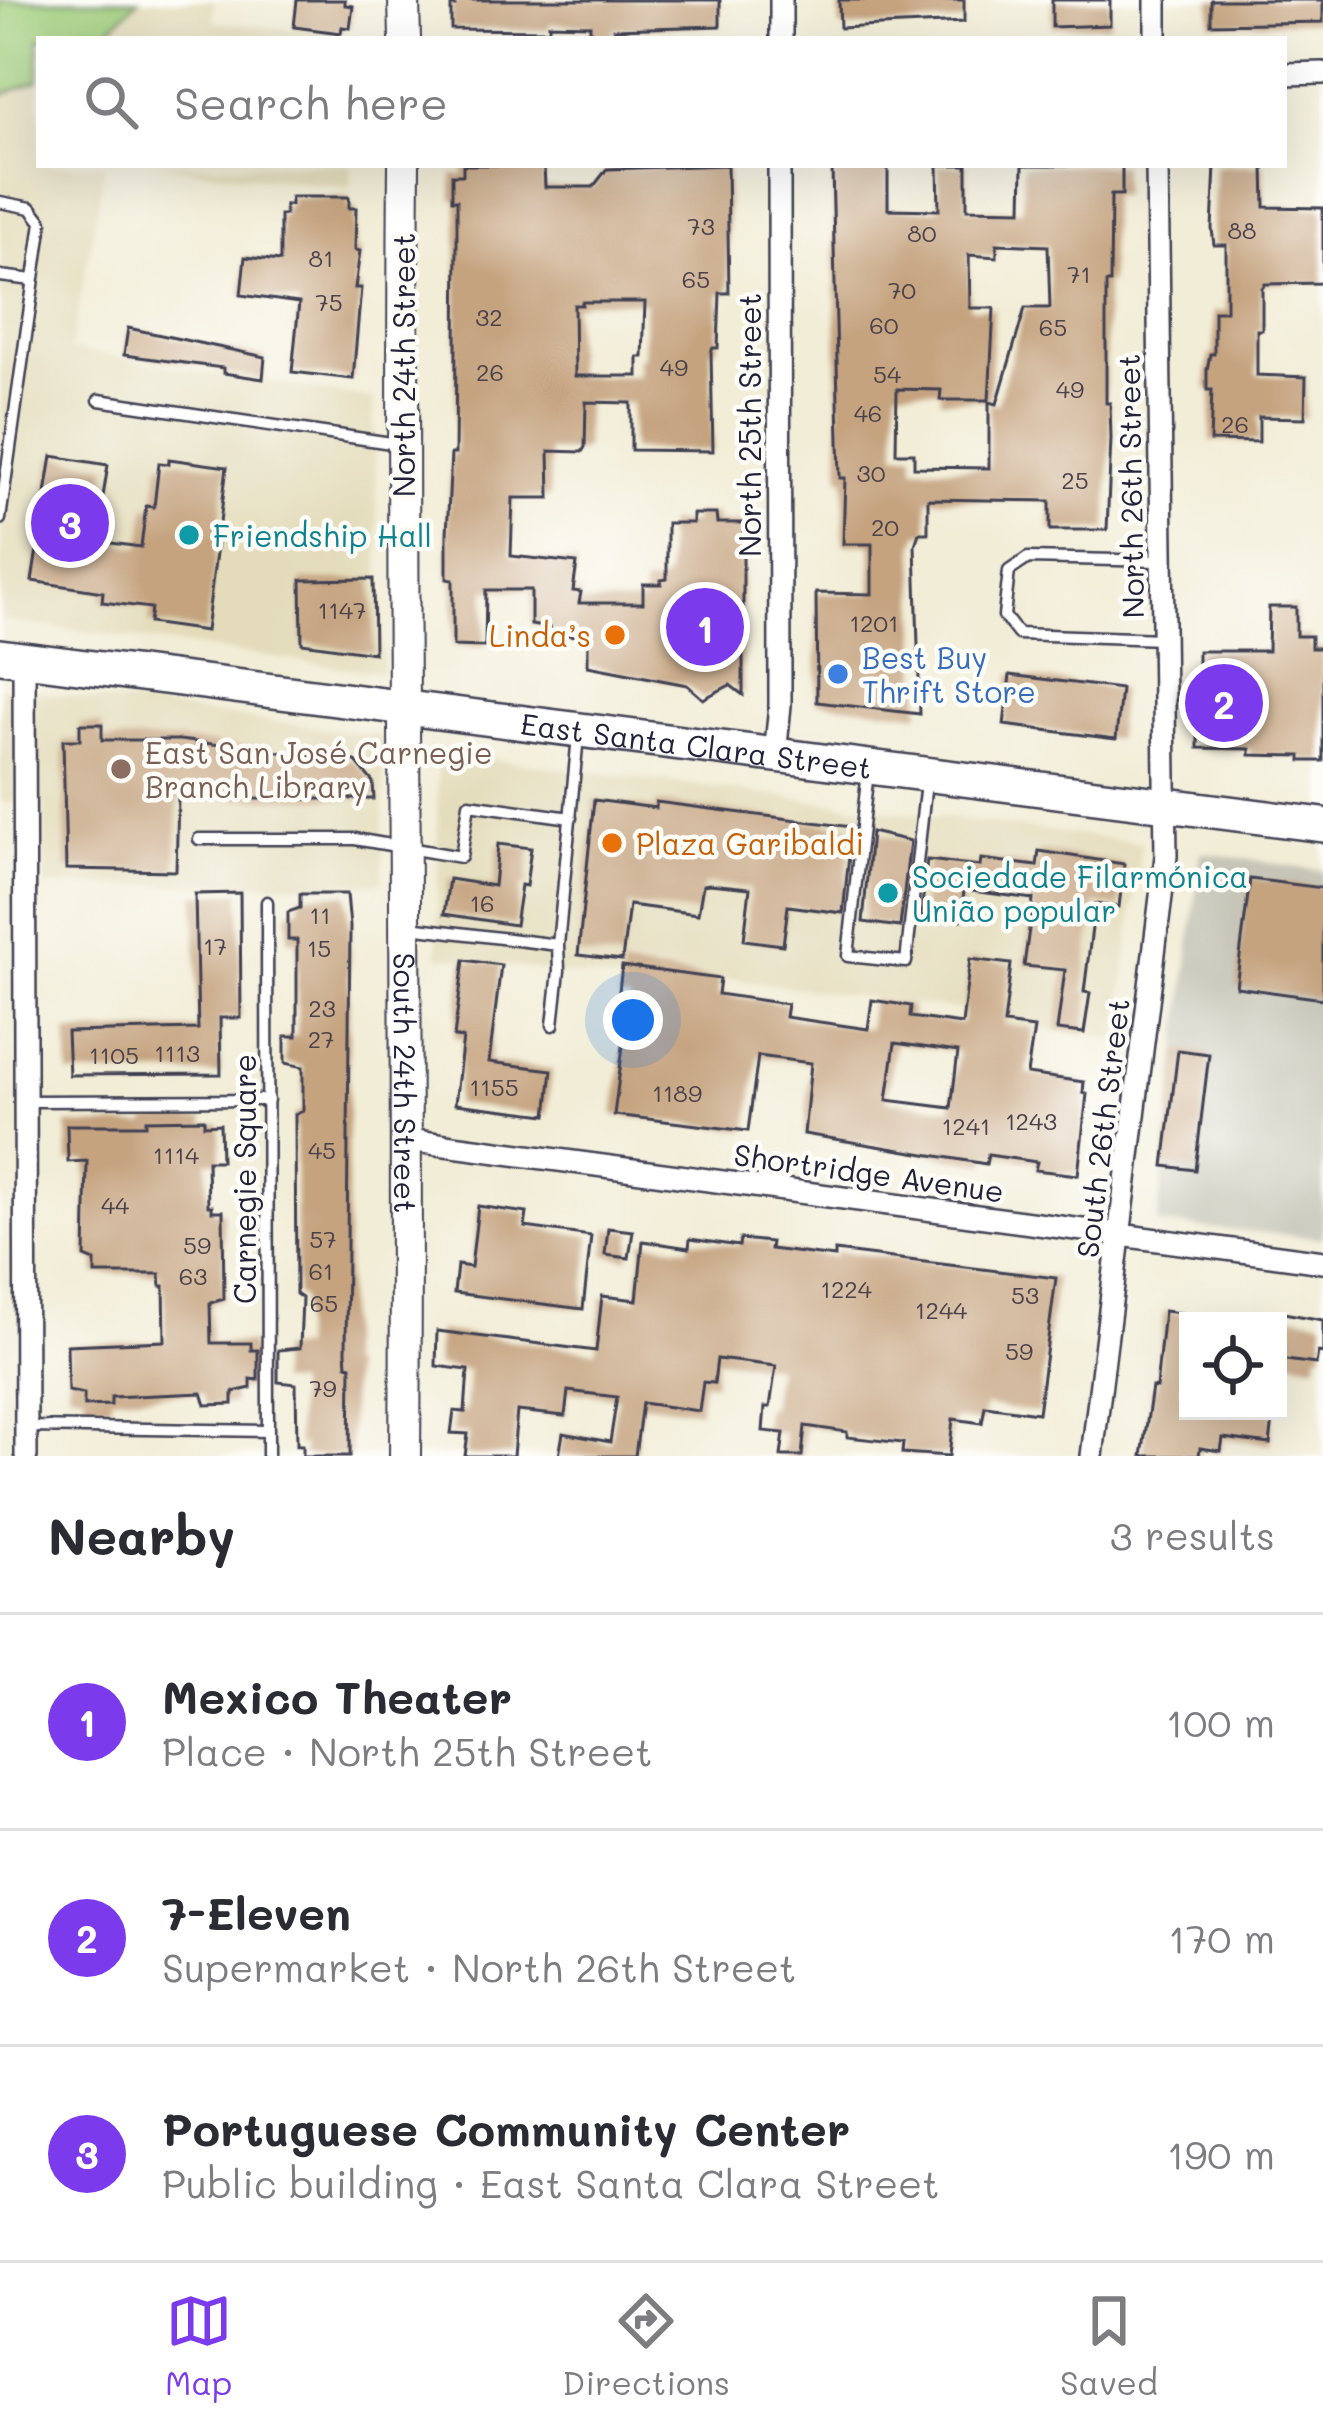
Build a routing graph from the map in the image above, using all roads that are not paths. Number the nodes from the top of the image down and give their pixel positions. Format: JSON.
{"nodes":[{"id":1,"x":404,"y":0,"type":"edge"},
{"id":2,"x":781,"y":0,"type":"edge"},
{"id":3,"x":1156,"y":0,"type":"edge"},
{"id":4,"x":405,"y":36,"type":"edge"},
{"id":5,"x":781,"y":36,"type":"edge"},
{"id":6,"x":1156,"y":36,"type":"edge"},
{"id":7,"x":1323,"y":73,"type":"edge"},
{"id":8,"x":1287,"y":74,"type":"edge"},
{"id":9,"x":404,"y":168,"type":"edge"},
{"id":10,"x":779,"y":168,"type":"edge"},
{"id":11,"x":1157,"y":168,"type":"edge"},
{"id":12,"x":0,"y":202,"type":"edge"},
{"id":13,"x":0,"y":276,"type":"edge"},
{"id":14,"x":34,"y":280,"type":"junction"},
{"id":15,"x":99,"y":400,"type":"dead end"},
{"id":16,"x":401,"y":445,"type":"junction"},
{"id":17,"x":0,"y":519,"type":"edge"},
{"id":18,"x":1161,"y":561,"type":"junction"},
{"id":19,"x":1162,"y":639,"type":"junction"},
{"id":20,"x":12,"y":657,"type":"edge"},
{"id":21,"x":404,"y":708,"type":"junction"},
{"id":22,"x":579,"y":732,"type":"junction"},
{"id":23,"x":776,"y":756,"type":"junction"},
{"id":24,"x":868,"y":768,"type":"junction"},
{"id":25,"x":927,"y":776,"type":"junction"},
{"id":26,"x":1166,"y":807,"type":"junction"},
{"id":27,"x":571,"y":818,"type":"junction"},
{"id":28,"x":1323,"y":825,"type":"edge"},
{"id":29,"x":199,"y":839,"type":"dead end"},
{"id":30,"x":405,"y":850,"type":"junction"},
{"id":31,"x":267,"y":902,"type":"dead end"},
{"id":32,"x":406,"y":926,"type":"junction"},
{"id":33,"x":557,"y":945,"type":"junction"},
{"id":34,"x":553,"y":1025,"type":"dead end"},
{"id":35,"x":268,"y":1100,"type":"junction"},
{"id":36,"x":24,"y":1101,"type":"junction"},
{"id":37,"x":408,"y":1140,"type":"junction"},
{"id":38,"x":1119,"y":1237,"type":"junction"},
{"id":39,"x":1323,"y":1262,"type":"edge"},
{"id":40,"x":27,"y":1427,"type":"junction"},
{"id":41,"x":267,"y":1431,"type":"junction"},
{"id":42,"x":26,"y":1456,"type":"edge"},
{"id":43,"x":268,"y":1456,"type":"edge"},
{"id":44,"x":405,"y":1456,"type":"edge"},
{"id":45,"x":1092,"y":1456,"type":"edge"}],
"edges":[{"from":1,"to":4,"type":"main road"},
{"from":2,"to":5,"type":"street"},
{"from":3,"to":6,"type":"street"},
{"from":7,"to":8,"type":"street"},
{"from":9,"to":16,"type":"main road","name":"North 24th Street"},
{"from":10,"to":23,"type":"street","name":"North 25th Street"},
{"from":11,"to":18,"type":"street","name":"North 26th Street"},
{"from":12,"to":14,"type":"lane"},
{"from":13,"to":14,"type":"lane"},
{"from":14,"to":17,"type":"lane"},
{"from":15,"to":16,"type":"lane"},
{"from":16,"to":21,"type":"main road","name":"North 24th Street"},
{"from":18,"to":19,"type":"street","name":"North 26th Street"},
{"from":18,"to":19,"type":"lane"},
{"from":19,"to":26,"type":"street","name":"North 26th Street"},
{"from":20,"to":21,"type":"main road","name":"East Santa Clara Street"},
{"from":20,"to":36,"type":"street"},
{"from":21,"to":22,"type":"main road","name":"East Santa Clara Street"},
{"from":21,"to":30,"type":"main road","name":"South 24th Street"},
{"from":22,"to":23,"type":"main road","name":"East Santa Clara Street"},
{"from":22,"to":27,"type":"lane"},
{"from":23,"to":24,"type":"main road","name":"East Santa Clara Street"},
{"from":24,"to":25,"type":"main road","name":"East Santa Clara Street"},
{"from":24,"to":25,"type":"lane"},
{"from":25,"to":26,"type":"main road","name":"East Santa Clara Street"},
{"from":26,"to":28,"type":"main road","name":"East Santa Clara Street"},
{"from":26,"to":38,"type":"street","name":"South 26th Street"},
{"from":27,"to":30,"type":"lane"},
{"from":27,"to":33,"type":"lane"},
{"from":29,"to":30,"type":"lane"},
{"from":30,"to":32,"type":"main road","name":"South 24th Street"},
{"from":31,"to":35,"type":"lane","name":"Carnegie Square"},
{"from":32,"to":33,"type":"lane"},
{"from":32,"to":37,"type":"main road","name":"South 24th Street"},
{"from":33,"to":34,"type":"lane"},
{"from":35,"to":36,"type":"lane"},
{"from":35,"to":41,"type":"lane","name":"Carnegie Square"},
{"from":36,"to":40,"type":"street"},
{"from":37,"to":38,"type":"street","name":"Shortridge Avenue"},
{"from":37,"to":44,"type":"main road","name":"South 24th Street"},
{"from":38,"to":39,"type":"street","name":"Shortridge Avenue"},
{"from":38,"to":45,"type":"street","name":"South 26th Street"},
{"from":40,"to":41,"type":"lane"},
{"from":40,"to":42,"type":"street"},
{"from":41,"to":43,"type":"lane","name":"Carnegie Square"}]}
